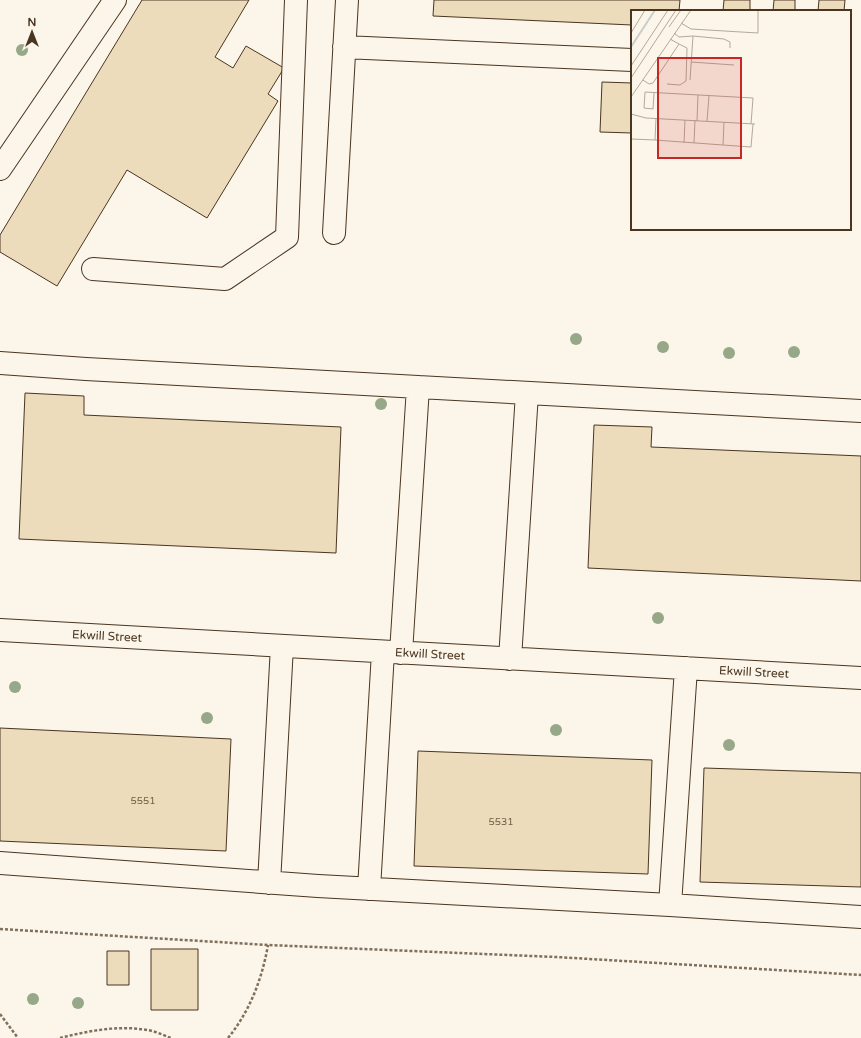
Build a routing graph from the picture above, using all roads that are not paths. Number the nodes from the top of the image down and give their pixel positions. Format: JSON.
{"nodes":[{"id":1,"x":115,"y":0,"type":"edge"},
{"id":2,"x":296,"y":0,"type":"edge"},
{"id":3,"x":347,"y":0,"type":"edge"},
{"id":4,"x":344,"y":47,"type":"junction"},
{"id":5,"x":631,"y":60,"type":"edge"},
{"id":6,"x":0,"y":169,"type":"edge"},
{"id":7,"x":334,"y":233,"type":"dead end"},
{"id":8,"x":93,"y":269,"type":"dead end"},
{"id":9,"x":0,"y":363,"type":"edge"},
{"id":10,"x":418,"y":387,"type":"junction"},
{"id":11,"x":527,"y":393,"type":"junction"},
{"id":12,"x":861,"y":411,"type":"edge"},
{"id":13,"x":0,"y":630,"type":"edge"},
{"id":14,"x":282,"y":646,"type":"junction"},
{"id":15,"x":392,"y":652,"type":"junction"},
{"id":16,"x":510,"y":659,"type":"junction"},
{"id":17,"x":686,"y":668,"type":"junction"},
{"id":18,"x":861,"y":678,"type":"edge"},
{"id":19,"x":0,"y":863,"type":"edge"},
{"id":20,"x":269,"y":883,"type":"junction"},
{"id":21,"x":369,"y":889,"type":"junction"},
{"id":22,"x":670,"y":905,"type":"junction"},
{"id":23,"x":861,"y":917,"type":"edge"}],
"edges":[{"from":1,"to":6,"type":"street"},
{"from":2,"to":8,"type":"street"},
{"from":3,"to":4,"type":"street"},
{"from":4,"to":5,"type":"street"},
{"from":4,"to":7,"type":"street"},
{"from":9,"to":10,"type":"street"},
{"from":10,"to":11,"type":"street"},
{"from":10,"to":15,"type":"street"},
{"from":11,"to":12,"type":"street"},
{"from":11,"to":16,"type":"street"},
{"from":13,"to":14,"type":"street","name":"Ekwill Street"},
{"from":14,"to":15,"type":"street","name":"Ekwill Street"},
{"from":14,"to":20,"type":"street"},
{"from":15,"to":16,"type":"street","name":"Ekwill Street"},
{"from":15,"to":21,"type":"street"},
{"from":16,"to":17,"type":"street","name":"Ekwill Street"},
{"from":17,"to":18,"type":"street","name":"Ekwill Street"},
{"from":17,"to":22,"type":"street"},
{"from":19,"to":20,"type":"street"},
{"from":20,"to":21,"type":"street"},
{"from":21,"to":22,"type":"street"},
{"from":22,"to":23,"type":"street"}]}
